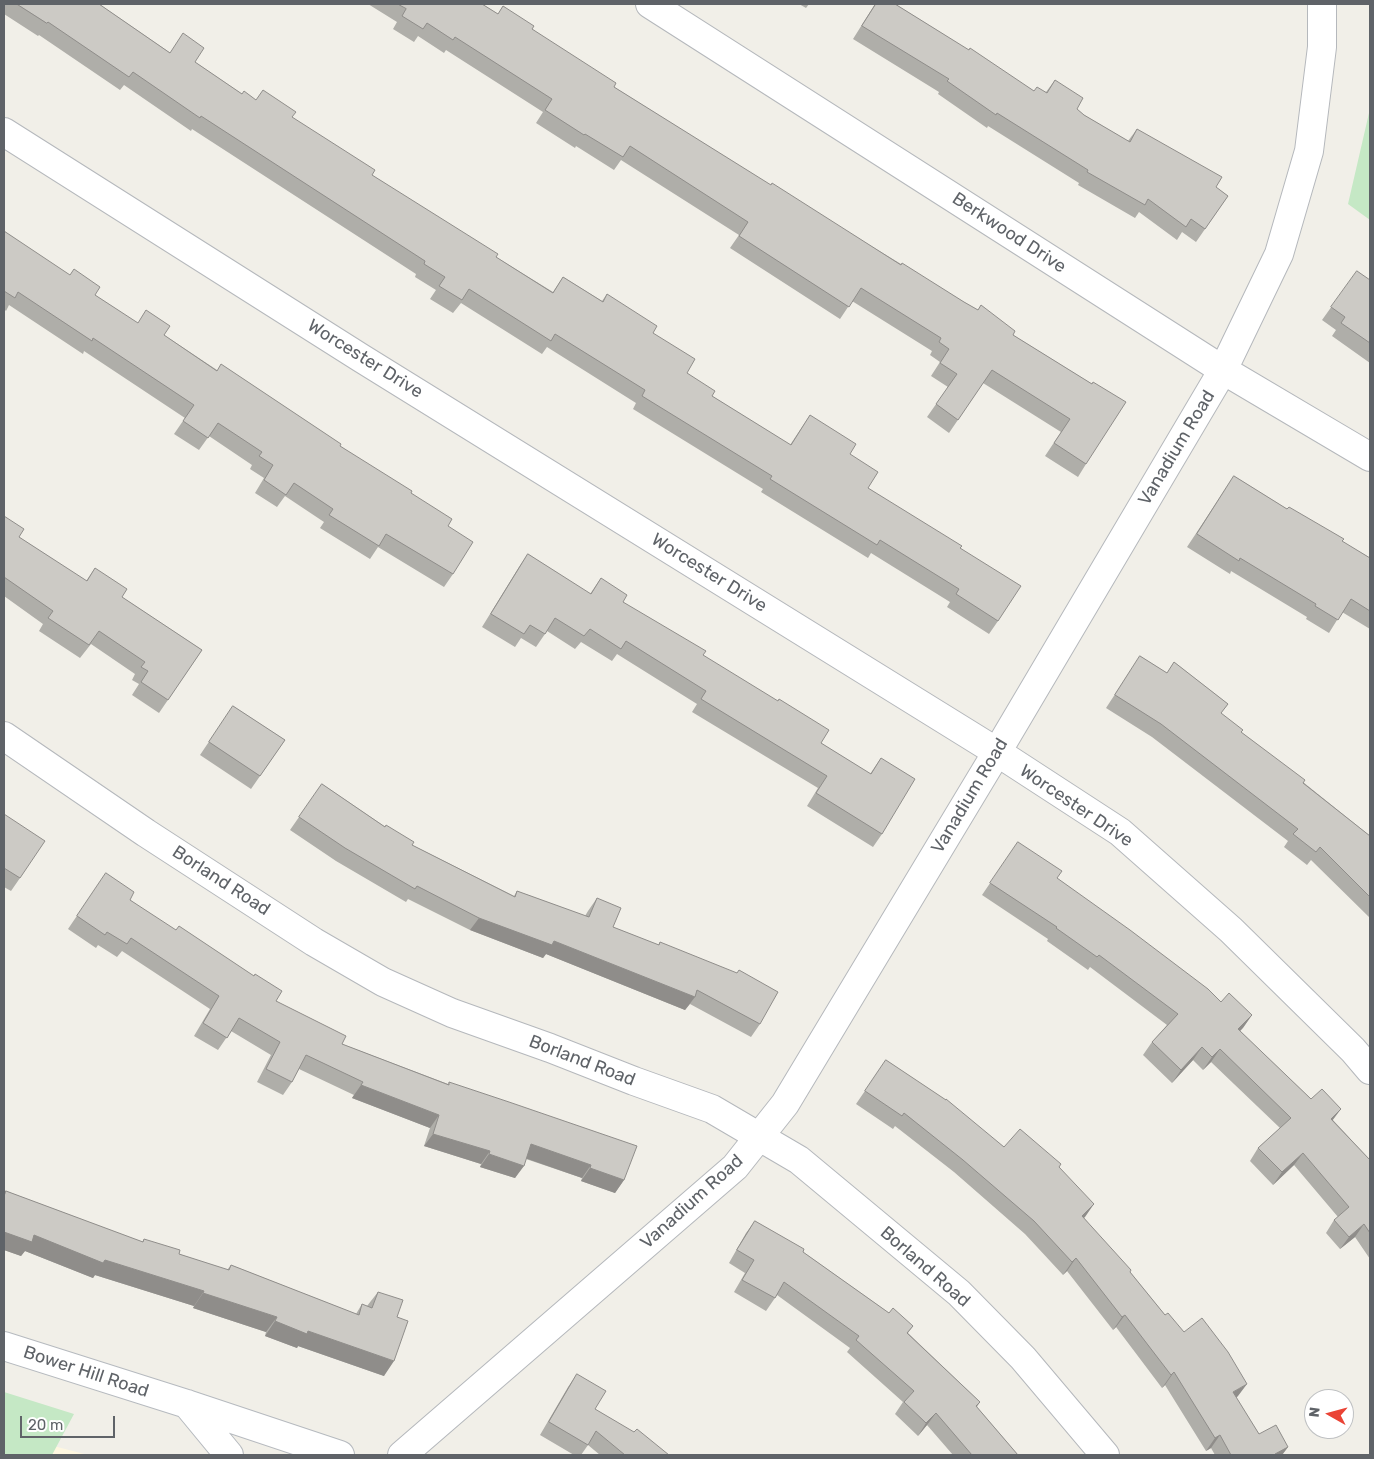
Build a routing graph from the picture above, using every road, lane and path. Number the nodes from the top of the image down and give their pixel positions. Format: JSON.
{"nodes":[{"id":1,"x":650,"y":4,"type":"edge"},
{"id":2,"x":1322,"y":4,"type":"edge"},
{"id":3,"x":4,"y":132,"type":"edge"},
{"id":4,"x":1223,"y":370,"type":"junction"},
{"id":5,"x":1370,"y":457,"type":"edge"},
{"id":6,"x":4,"y":736,"type":"edge"},
{"id":7,"x":997,"y":752,"type":"junction"},
{"id":8,"x":1370,"y":1070,"type":"edge"},
{"id":9,"x":759,"y":1136,"type":"junction"},
{"id":10,"x":4,"y":1346,"type":"edge"},
{"id":11,"x":187,"y":1404,"type":"junction"},
{"id":12,"x":229,"y":1455,"type":"edge"},
{"id":13,"x":340,"y":1455,"type":"edge"},
{"id":14,"x":402,"y":1455,"type":"edge"},
{"id":15,"x":1104,"y":1455,"type":"edge"}],
"edges":[{"from":1,"to":4,"type":"street","name":"Berkwood Drive"},
{"from":2,"to":4,"type":"street","name":"Vanadium Road"},
{"from":3,"to":7,"type":"street","name":"Worcester Drive"},
{"from":4,"to":5,"type":"street","name":"Berkwood Drive"},
{"from":4,"to":7,"type":"street","name":"Vanadium Road"},
{"from":6,"to":9,"type":"street","name":"Borland Road"},
{"from":7,"to":8,"type":"street","name":"Worcester Drive"},
{"from":7,"to":9,"type":"street","name":"Vanadium Road"},
{"from":9,"to":14,"type":"street","name":"Vanadium Road"},
{"from":9,"to":15,"type":"street","name":"Borland Road"},
{"from":10,"to":11,"type":"street","name":"Bower Hill Road"},
{"from":11,"to":12,"type":"street"},
{"from":11,"to":13,"type":"street","name":"Bower Hill Road"}]}
